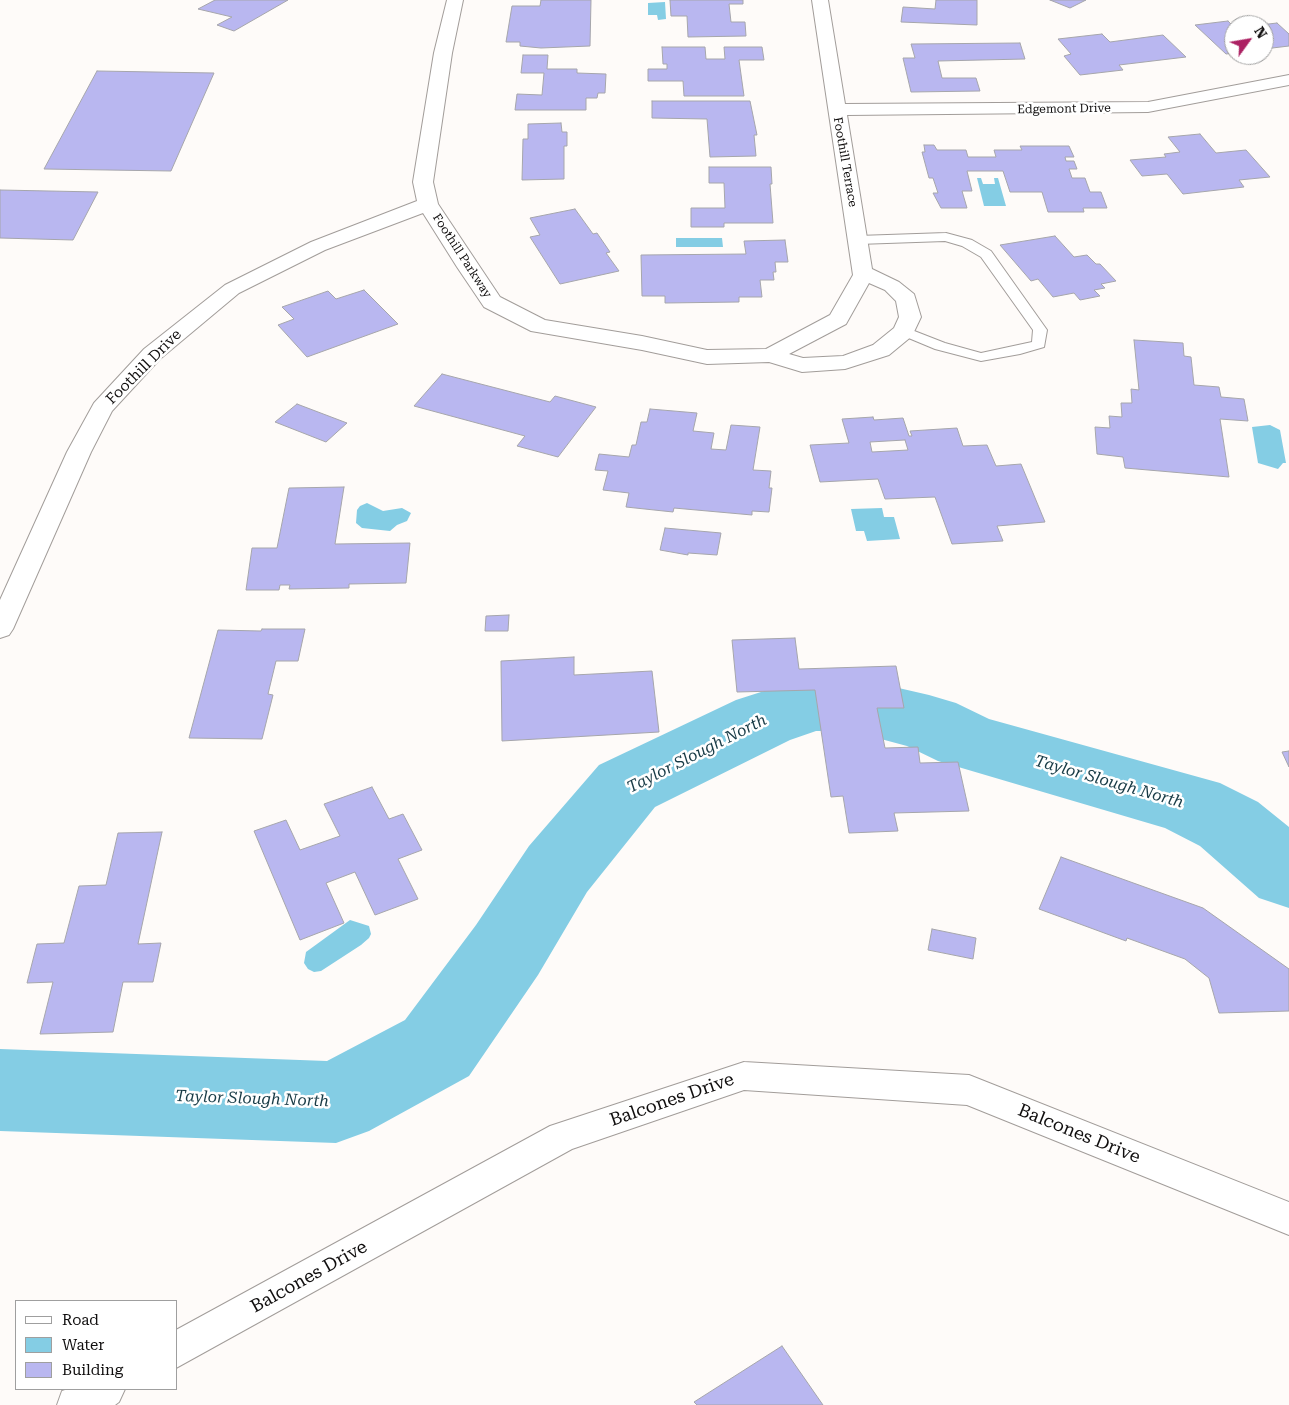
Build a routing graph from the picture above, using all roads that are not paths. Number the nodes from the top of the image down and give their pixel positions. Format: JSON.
{"nodes":[{"id":1,"x":455,"y":0,"type":"edge"},
{"id":2,"x":820,"y":0,"type":"edge"},
{"id":3,"x":1289,"y":80,"type":"edge"},
{"id":4,"x":837,"y":110,"type":"junction"},
{"id":5,"x":428,"y":204,"type":"junction"},
{"id":6,"x":858,"y":240,"type":"junction"},
{"id":7,"x":862,"y":272,"type":"junction"},
{"id":8,"x":904,"y":332,"type":"junction"},
{"id":9,"x":770,"y":355,"type":"junction"},
{"id":10,"x":0,"y":629,"type":"edge"},
{"id":11,"x":1289,"y":1219,"type":"edge"},
{"id":12,"x":178,"y":1349,"type":"edge"},
{"id":13,"x":104,"y":1390,"type":"edge"},
{"id":14,"x":76,"y":1405,"type":"edge"}],
"edges":[{"from":1,"to":5,"type":"street","name":"Foothill Parkway"},
{"from":2,"to":4,"type":"street","name":"Foothill Terrace"},
{"from":3,"to":4,"type":"street","name":"Edgemont Drive"},
{"from":4,"to":6,"type":"street","name":"Foothill Terrace"},
{"from":5,"to":9,"type":"street","name":"Foothill Parkway"},
{"from":5,"to":10,"type":"street","name":"Foothill Drive"},
{"from":6,"to":7,"type":"street","name":"Foothill Terrace"},
{"from":6,"to":8,"type":"lane"},
{"from":7,"to":8,"type":"street"},
{"from":7,"to":9,"type":"street","name":"Foothill Parkway"},
{"from":8,"to":9,"type":"street"},
{"from":11,"to":12,"type":"street","name":"Balcones Drive"},
{"from":13,"to":14,"type":"street"}]}
